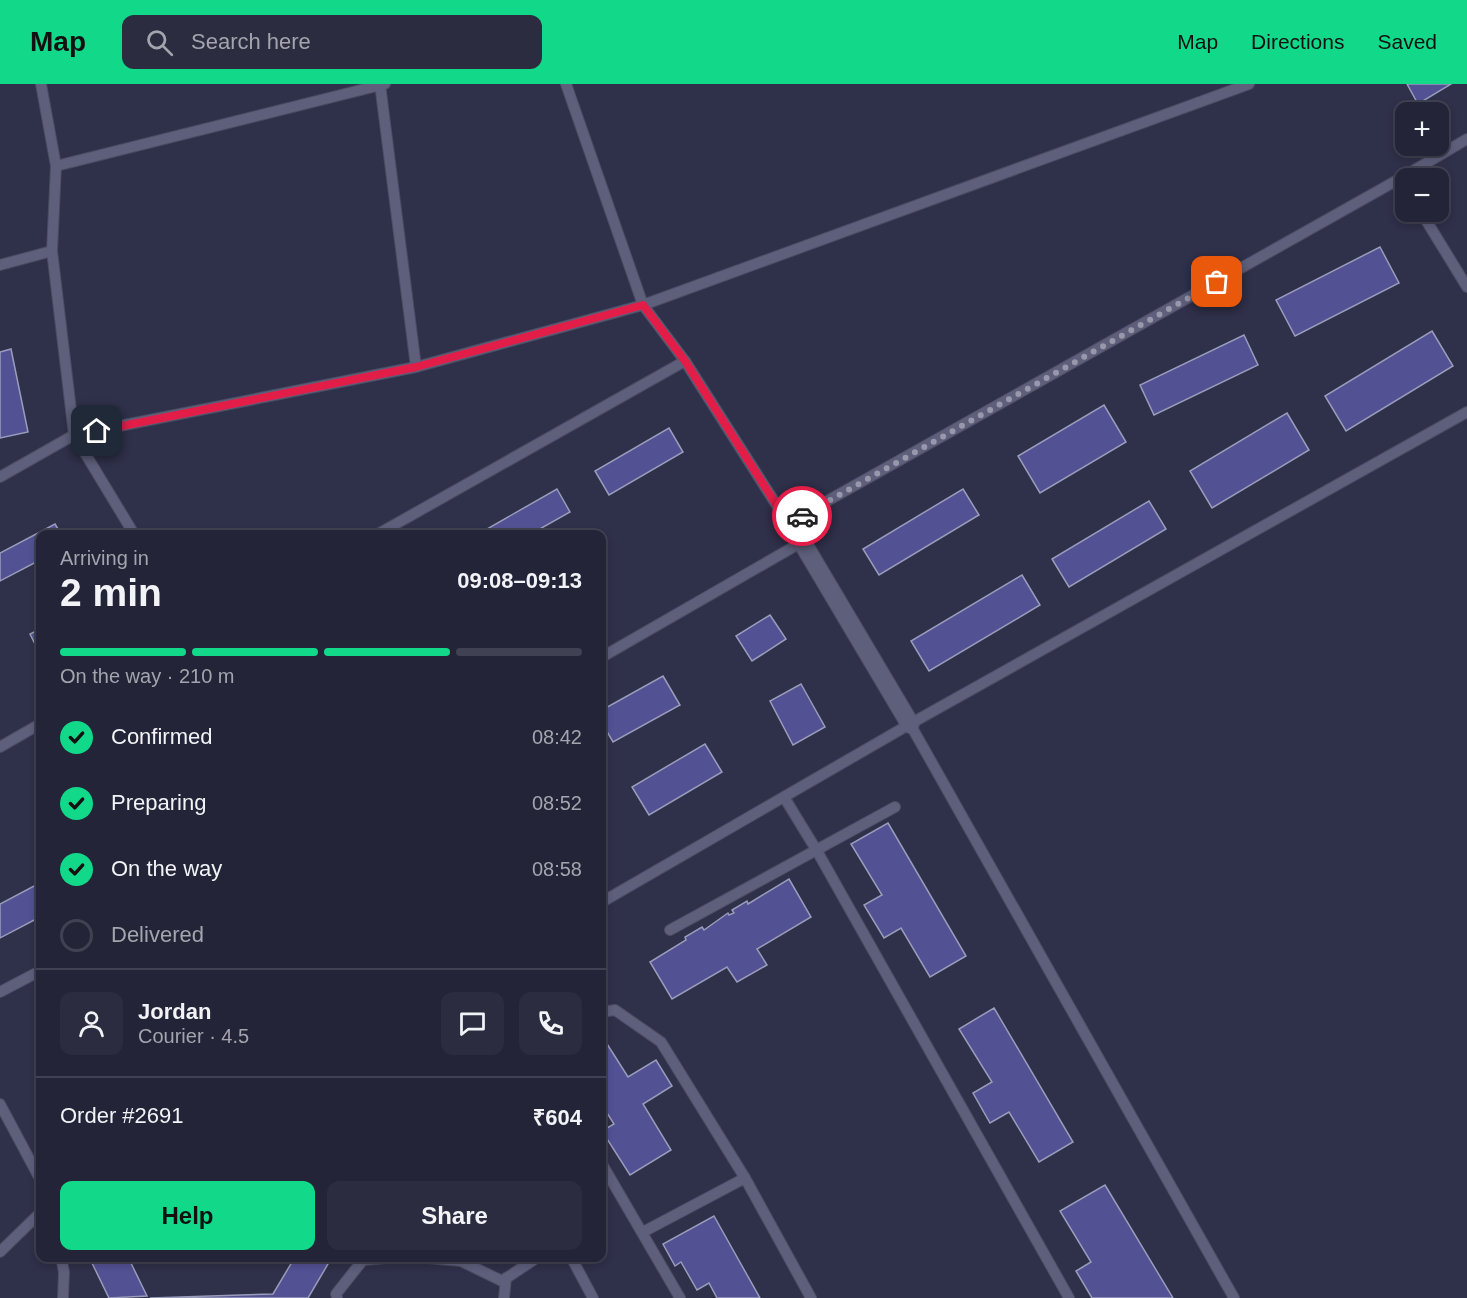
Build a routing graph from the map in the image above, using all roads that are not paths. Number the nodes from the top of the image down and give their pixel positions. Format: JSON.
{"nodes":[{"id":1,"x":41,"y":84,"type":"edge"},
{"id":2,"x":380,"y":84,"type":"edge"},
{"id":3,"x":385,"y":84,"type":"edge"},
{"id":4,"x":566,"y":84,"type":"edge"},
{"id":5,"x":1249,"y":84,"type":"edge"},
{"id":6,"x":1467,"y":139,"type":"edge"},
{"id":7,"x":56,"y":166,"type":"junction"},
{"id":8,"x":1424,"y":168,"type":"edge"},
{"id":9,"x":1395,"y":186,"type":"edge"},
{"id":10,"x":1427,"y":222,"type":"edge"},
{"id":11,"x":52,"y":251,"type":"junction"},
{"id":12,"x":0,"y":265,"type":"edge"},
{"id":13,"x":1467,"y":287,"type":"edge"},
{"id":14,"x":643,"y":305,"type":"junction"},
{"id":15,"x":685,"y":361,"type":"junction"},
{"id":16,"x":416,"y":367,"type":"junction"},
{"id":17,"x":1467,"y":412,"type":"edge"},
{"id":18,"x":74,"y":435,"type":"junction"},
{"id":19,"x":0,"y":477,"type":"edge"},
{"id":20,"x":788,"y":523,"type":"junction"},
{"id":21,"x":132,"y":530,"type":"edge"},
{"id":22,"x":385,"y":530,"type":"edge"},
{"id":23,"x":802,"y":542,"type":"junction"},
{"id":24,"x":606,"y":655,"type":"edge"},
{"id":25,"x":910,"y":724,"type":"junction"},
{"id":26,"x":36,"y":726,"type":"edge"},
{"id":27,"x":0,"y":747,"type":"edge"},
{"id":28,"x":784,"y":797,"type":"junction"},
{"id":29,"x":895,"y":807,"type":"dead end"},
{"id":30,"x":817,"y":851,"type":"junction"},
{"id":31,"x":606,"y":900,"type":"edge"},
{"id":32,"x":670,"y":930,"type":"dead end"},
{"id":33,"x":36,"y":972,"type":"edge"},
{"id":34,"x":0,"y":992,"type":"edge"},
{"id":35,"x":606,"y":1011,"type":"edge"},
{"id":36,"x":0,"y":1104,"type":"edge"},
{"id":37,"x":606,"y":1171,"type":"edge"},
{"id":38,"x":36,"y":1172,"type":"edge"},
{"id":39,"x":745,"y":1178,"type":"junction"},
{"id":40,"x":36,"y":1217,"type":"edge"},
{"id":41,"x":643,"y":1232,"type":"junction"},
{"id":42,"x":0,"y":1252,"type":"edge"},
{"id":43,"x":63,"y":1262,"type":"edge"},
{"id":44,"x":361,"y":1262,"type":"edge"},
{"id":45,"x":461,"y":1262,"type":"edge"},
{"id":46,"x":530,"y":1262,"type":"edge"},
{"id":47,"x":574,"y":1262,"type":"edge"},
{"id":48,"x":506,"y":1278,"type":"junction"},
{"id":49,"x":63,"y":1298,"type":"edge"},
{"id":50,"x":337,"y":1298,"type":"edge"},
{"id":51,"x":504,"y":1298,"type":"edge"},
{"id":52,"x":593,"y":1298,"type":"edge"},
{"id":53,"x":680,"y":1298,"type":"edge"},
{"id":54,"x":811,"y":1298,"type":"edge"},
{"id":55,"x":1069,"y":1298,"type":"edge"},
{"id":56,"x":1234,"y":1298,"type":"edge"}],
"edges":[{"from":1,"to":7,"type":"lane"},
{"from":2,"to":3,"type":"lane"},
{"from":2,"to":7,"type":"lane"},
{"from":2,"to":16,"type":"lane"},
{"from":4,"to":14,"type":"lane"},
{"from":5,"to":14,"type":"lane"},
{"from":6,"to":8,"type":"lane"},
{"from":7,"to":11,"type":"lane"},
{"from":9,"to":20,"type":"lane"},
{"from":10,"to":13,"type":"lane"},
{"from":11,"to":12,"type":"lane"},
{"from":11,"to":18,"type":"lane"},
{"from":14,"to":15,"type":"lane"},
{"from":14,"to":16,"type":"lane"},
{"from":15,"to":20,"type":"lane"},
{"from":15,"to":22,"type":"lane"},
{"from":16,"to":18,"type":"lane"},
{"from":17,"to":25,"type":"lane"},
{"from":18,"to":19,"type":"lane"},
{"from":18,"to":21,"type":"lane"},
{"from":20,"to":23,"type":"lane"},
{"from":23,"to":24,"type":"lane"},
{"from":23,"to":25,"type":"street"},
{"from":25,"to":28,"type":"lane"},
{"from":25,"to":56,"type":"lane"},
{"from":26,"to":27,"type":"lane"},
{"from":28,"to":30,"type":"lane"},
{"from":28,"to":31,"type":"lane"},
{"from":29,"to":30,"type":"lane"},
{"from":30,"to":32,"type":"lane"},
{"from":30,"to":55,"type":"lane"},
{"from":33,"to":34,"type":"lane"},
{"from":35,"to":39,"type":"lane"},
{"from":36,"to":38,"type":"lane"},
{"from":37,"to":41,"type":"lane"},
{"from":39,"to":41,"type":"lane"},
{"from":39,"to":54,"type":"lane"},
{"from":40,"to":42,"type":"lane"},
{"from":41,"to":53,"type":"lane"},
{"from":43,"to":49,"type":"lane"},
{"from":44,"to":50,"type":"lane"},
{"from":45,"to":48,"type":"lane"},
{"from":46,"to":48,"type":"lane"},
{"from":47,"to":52,"type":"lane"},
{"from":48,"to":51,"type":"lane"}]}
